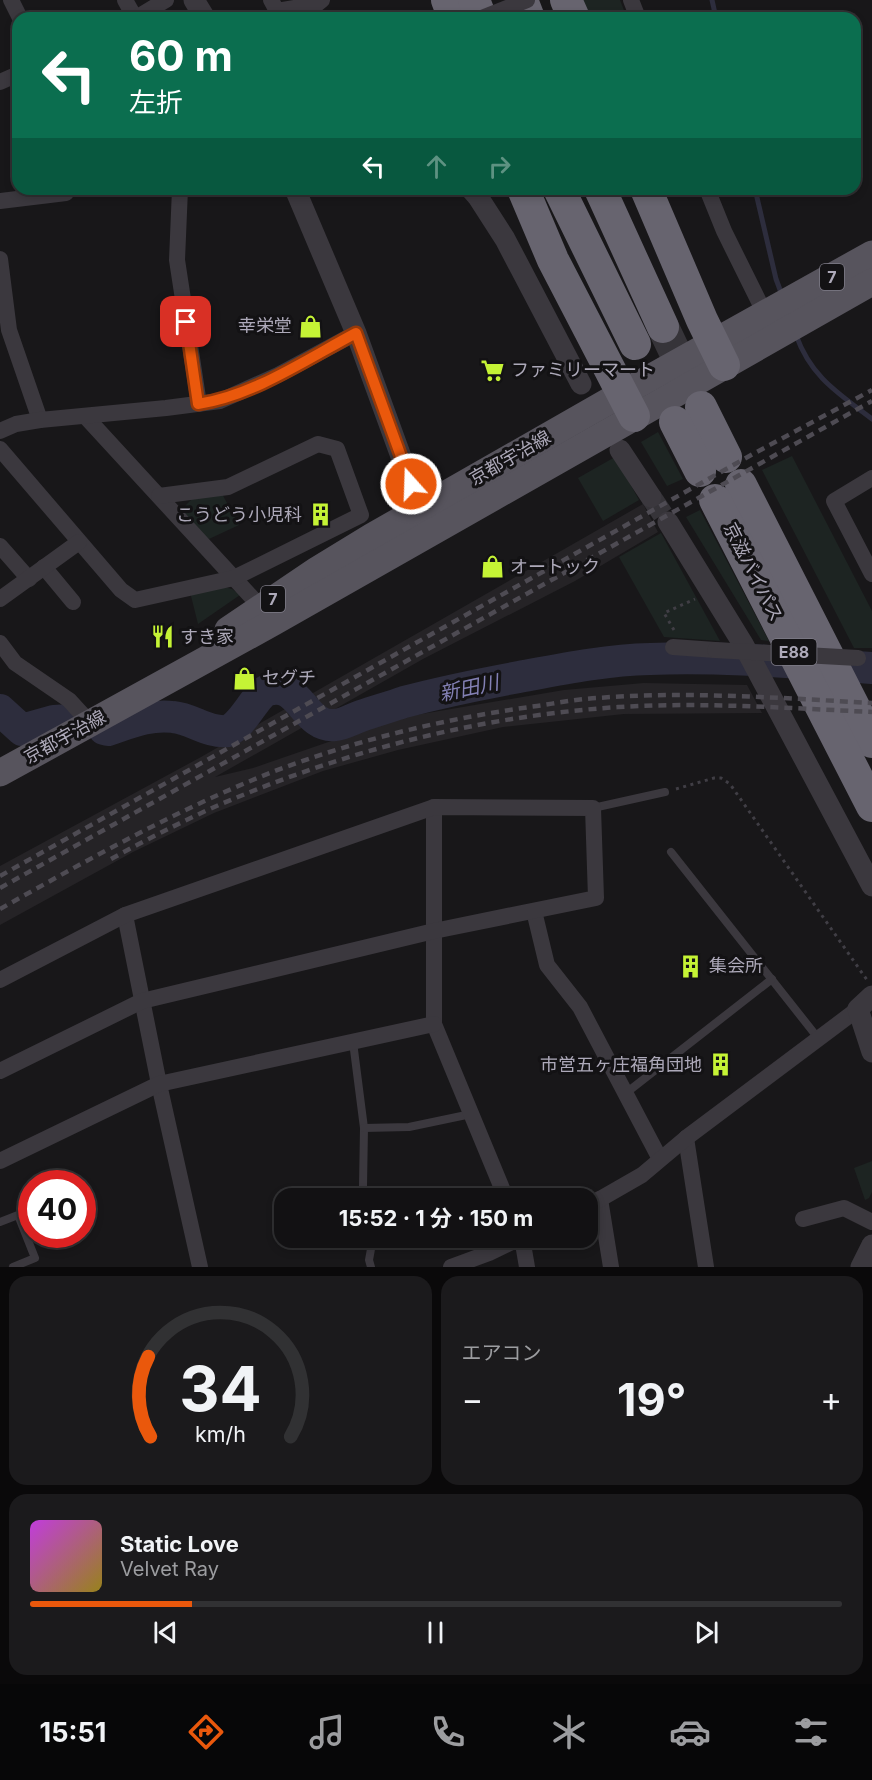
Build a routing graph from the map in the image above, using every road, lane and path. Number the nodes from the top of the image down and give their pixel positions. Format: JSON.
{"nodes":[{"id":1,"x":166,"y":0,"type":"edge"},
{"id":2,"x":271,"y":0,"type":"edge"},
{"id":3,"x":322,"y":0,"type":"edge"},
{"id":4,"x":527,"y":0,"type":"edge"},
{"id":5,"x":146,"y":12,"type":"edge"},
{"id":6,"x":497,"y":12,"type":"edge"},
{"id":7,"x":57,"y":195,"type":"edge"},
{"id":8,"x":180,"y":195,"type":"edge"},
{"id":9,"x":298,"y":195,"type":"edge"},
{"id":10,"x":476,"y":195,"type":"edge"},
{"id":11,"x":526,"y":195,"type":"edge"},
{"id":12,"x":562,"y":195,"type":"edge"},
{"id":13,"x":603,"y":195,"type":"edge"},
{"id":14,"x":649,"y":195,"type":"edge"},
{"id":15,"x":709,"y":195,"type":"edge"},
{"id":16,"x":0,"y":201,"type":"edge"},
{"id":17,"x":872,"y":254,"type":"edge"},
{"id":18,"x":0,"y":259,"type":"edge"},
{"id":19,"x":872,"y":282,"type":"edge"},
{"id":20,"x":783,"y":318,"type":"junction"},
{"id":21,"x":663,"y":327,"type":"tunnel mouth"},
{"id":22,"x":356,"y":333,"type":"junction"},
{"id":23,"x":635,"y":344,"type":"tunnel mouth"},
{"id":24,"x":718,"y":354,"type":"junction"},
{"id":25,"x":581,"y":384,"type":"dead end"},
{"id":26,"x":198,"y":404,"type":"junction"},
{"id":27,"x":628,"y":404,"type":"junction"},
{"id":28,"x":688,"y":414,"type":"tunnel mouth"},
{"id":29,"x":85,"y":416,"type":"junction"},
{"id":30,"x":40,"y":420,"type":"junction"},
{"id":31,"x":0,"y":431,"type":"edge"},
{"id":32,"x":0,"y":449,"type":"edge"},
{"id":33,"x":620,"y":450,"type":"dead end"},
{"id":34,"x":713,"y":464,"type":"dead end"},
{"id":35,"x":869,"y":484,"type":"edge"},
{"id":36,"x":159,"y":496,"type":"junction"},
{"id":37,"x":651,"y":496,"type":"tunnel mouth"},
{"id":38,"x":429,"y":519,"type":"junction"},
{"id":39,"x":668,"y":522,"type":"tunnel mouth"},
{"id":40,"x":79,"y":542,"type":"junction"},
{"id":41,"x":0,"y":546,"type":"edge"},
{"id":42,"x":44,"y":567,"type":"junction"},
{"id":43,"x":872,"y":574,"type":"edge"},
{"id":44,"x":234,"y":578,"type":"junction"},
{"id":45,"x":29,"y":579,"type":"junction"},
{"id":46,"x":0,"y":599,"type":"edge"},
{"id":47,"x":695,"y":599,"type":"dead end"},
{"id":48,"x":73,"y":602,"type":"dead end"},
{"id":49,"x":267,"y":615,"type":"junction"},
{"id":50,"x":673,"y":639,"type":"joint"},
{"id":51,"x":0,"y":643,"type":"edge"},
{"id":52,"x":865,"y":658,"type":"edge"},
{"id":53,"x":91,"y":724,"type":"junction"},
{"id":54,"x":872,"y":742,"type":"edge"},
{"id":55,"x":0,"y":773,"type":"edge"},
{"id":56,"x":665,"y":792,"type":"joint"},
{"id":57,"x":872,"y":806,"type":"edge"},
{"id":58,"x":434,"y":807,"type":"junction"},
{"id":59,"x":593,"y":808,"type":"junction"},
{"id":60,"x":671,"y":852,"type":"dead end"},
{"id":61,"x":872,"y":886,"type":"edge"},
{"id":62,"x":534,"y":911,"type":"junction"},
{"id":63,"x":125,"y":915,"type":"junction"},
{"id":64,"x":434,"y":931,"type":"junction"},
{"id":65,"x":772,"y":979,"type":"junction"},
{"id":66,"x":0,"y":980,"type":"edge"},
{"id":67,"x":866,"y":995,"type":"edge"},
{"id":68,"x":142,"y":1001,"type":"junction"},
{"id":69,"x":434,"y":1024,"type":"junction"},
{"id":70,"x":818,"y":1038,"type":"junction"},
{"id":71,"x":353,"y":1042,"type":"junction"},
{"id":72,"x":872,"y":1052,"type":"edge"},
{"id":73,"x":0,"y":1071,"type":"edge"},
{"id":74,"x":159,"y":1084,"type":"junction"},
{"id":75,"x":626,"y":1093,"type":"junction"},
{"id":76,"x":471,"y":1114,"type":"junction"},
{"id":77,"x":364,"y":1128,"type":"junction"},
{"id":78,"x":686,"y":1138,"type":"junction"},
{"id":79,"x":660,"y":1159,"type":"junction"},
{"id":80,"x":0,"y":1161,"type":"edge"},
{"id":81,"x":363,"y":1188,"type":"edge"},
{"id":82,"x":502,"y":1188,"type":"edge"},
{"id":83,"x":598,"y":1200,"type":"edge"},
{"id":84,"x":598,"y":1217,"type":"edge"},
{"id":85,"x":803,"y":1219,"type":"dead end"},
{"id":86,"x":0,"y":1222,"type":"edge"},
{"id":87,"x":872,"y":1222,"type":"edge"},
{"id":88,"x":872,"y":1245,"type":"edge"},
{"id":89,"x":371,"y":1248,"type":"edge"},
{"id":90,"x":497,"y":1248,"type":"edge"},
{"id":91,"x":523,"y":1248,"type":"edge"},
{"id":92,"x":13,"y":1267,"type":"edge"},
{"id":93,"x":200,"y":1267,"type":"edge"},
{"id":94,"x":371,"y":1267,"type":"edge"},
{"id":95,"x":451,"y":1267,"type":"edge"},
{"id":96,"x":527,"y":1267,"type":"edge"},
{"id":97,"x":611,"y":1267,"type":"edge"},
{"id":98,"x":706,"y":1267,"type":"edge"},
{"id":99,"x":861,"y":1267,"type":"edge"}],
"edges":[{"from":1,"to":5,"type":"street"},
{"from":2,"to":3,"type":"street"},
{"from":4,"to":6,"type":"street","bridge":true},
{"from":7,"to":16,"type":"street"},
{"from":8,"to":26,"type":"street"},
{"from":9,"to":22,"type":"street"},
{"from":10,"to":25,"type":"street"},
{"from":11,"to":27,"type":"highway"},
{"from":12,"to":23,"type":"highway"},
{"from":13,"to":21,"type":"highway"},
{"from":14,"to":24,"type":"highway"},
{"from":15,"to":20,"type":"street"},
{"from":17,"to":20,"type":"main road","name":"京都宇治線","number":"7"},
{"from":18,"to":30,"type":"street"},
{"from":19,"to":20,"type":"main road","name":"京都宇治線","number":"7"},
{"from":20,"to":24,"type":"main road","name":"京都宇治線","number":"7"},
{"from":22,"to":26,"type":"street"},
{"from":22,"to":38,"type":"street"},
{"from":24,"to":27,"type":"main road","name":"京都宇治線","number":"7"},
{"from":26,"to":29,"type":"street"},
{"from":27,"to":38,"type":"main road","name":"京都宇治線","number":"7"},
{"from":28,"to":34,"type":"highway"},
{"from":29,"to":30,"type":"street"},
{"from":29,"to":36,"type":"street"},
{"from":30,"to":31,"type":"street"},
{"from":32,"to":40,"type":"street"},
{"from":33,"to":37,"type":"street"},
{"from":35,"to":43,"type":"street"},
{"from":36,"to":44,"type":"street"},
{"from":36,"to":44,"type":"street"},
{"from":38,"to":49,"type":"main road","name":"京都宇治線","number":"7"},
{"from":39,"to":61,"type":"street"},
{"from":40,"to":42,"type":"street"},
{"from":40,"to":44,"type":"street"},
{"from":41,"to":45,"type":"street"},
{"from":42,"to":45,"type":"street"},
{"from":42,"to":48,"type":"street"},
{"from":44,"to":49,"type":"street"},
{"from":45,"to":46,"type":"street"},
{"from":47,"to":50,"type":"path"},
{"from":49,"to":53,"type":"main road","name":"京都宇治線","number":"7"},
{"from":50,"to":52,"type":"street","bridge":true},
{"from":51,"to":53,"type":"street"},
{"from":53,"to":55,"type":"main road","name":"京都宇治線","number":"7"},
{"from":54,"to":57,"type":"highway","name":"京滋バイパス","number":"E88"},
{"from":56,"to":59,"type":"lane"},
{"from":56,"to":67,"type":"path"},
{"from":58,"to":59,"type":"street"},
{"from":58,"to":63,"type":"street"},
{"from":58,"to":64,"type":"street"},
{"from":59,"to":62,"type":"street"},
{"from":60,"to":65,"type":"lane"},
{"from":62,"to":64,"type":"street"},
{"from":62,"to":75,"type":"street"},
{"from":63,"to":66,"type":"street"},
{"from":63,"to":68,"type":"street"},
{"from":64,"to":68,"type":"street"},
{"from":64,"to":69,"type":"street"},
{"from":65,"to":70,"type":"lane"},
{"from":65,"to":75,"type":"lane"},
{"from":67,"to":70,"type":"street"},
{"from":67,"to":72,"type":"street"},
{"from":68,"to":73,"type":"street"},
{"from":68,"to":74,"type":"street"},
{"from":69,"to":71,"type":"street"},
{"from":69,"to":76,"type":"street"},
{"from":70,"to":78,"type":"street"},
{"from":71,"to":74,"type":"street"},
{"from":71,"to":77,"type":"lane"},
{"from":74,"to":80,"type":"street"},
{"from":74,"to":93,"type":"street"},
{"from":75,"to":79,"type":"street"},
{"from":76,"to":77,"type":"lane"},
{"from":76,"to":82,"type":"street"},
{"from":77,"to":81,"type":"lane"},
{"from":78,"to":79,"type":"street"},
{"from":78,"to":98,"type":"street"},
{"from":79,"to":83,"type":"street"},
{"from":84,"to":97,"type":"street"},
{"from":85,"to":87,"type":"street"},
{"from":86,"to":92,"type":"lane"},
{"from":88,"to":99,"type":"street"},
{"from":89,"to":94,"type":"lane"},
{"from":90,"to":95,"type":"street"},
{"from":91,"to":96,"type":"street"}]}
